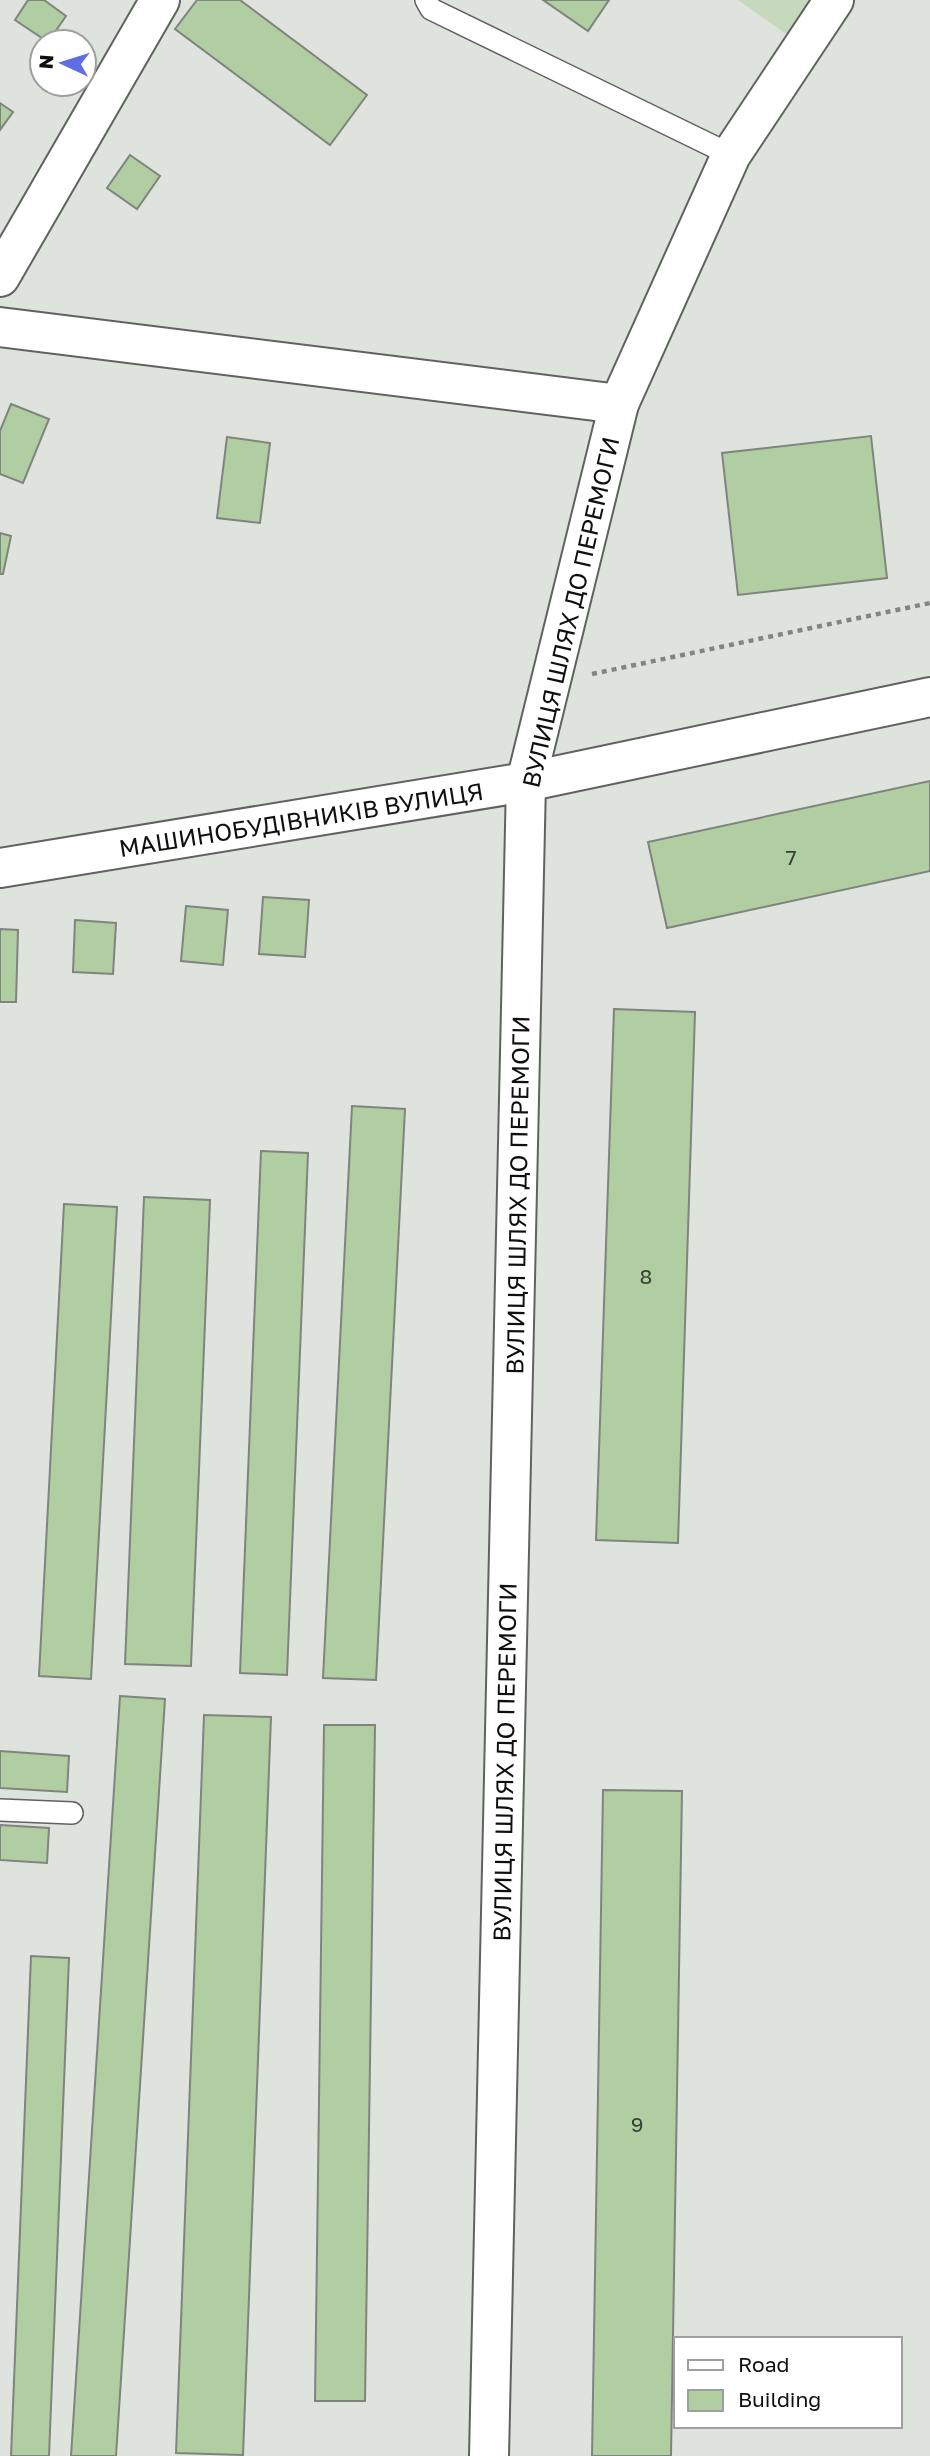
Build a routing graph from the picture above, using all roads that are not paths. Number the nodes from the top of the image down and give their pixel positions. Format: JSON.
{"nodes":[{"id":1,"x":159,"y":0,"type":"edge"},
{"id":2,"x":426,"y":0,"type":"edge"},
{"id":3,"x":834,"y":0,"type":"edge"},
{"id":4,"x":731,"y":155,"type":"junction"},
{"id":5,"x":0,"y":277,"type":"edge"},
{"id":6,"x":0,"y":327,"type":"edge"},
{"id":7,"x":619,"y":404,"type":"junction"},
{"id":8,"x":930,"y":697,"type":"edge"},
{"id":9,"x":526,"y":782,"type":"junction"},
{"id":10,"x":0,"y":868,"type":"edge"},
{"id":11,"x":0,"y":1810,"type":"edge"},
{"id":12,"x":72,"y":1813,"type":"dead end"},
{"id":13,"x":489,"y":2456,"type":"edge"}],
"edges":[{"from":1,"to":5,"type":"street"},
{"from":2,"to":4,"type":"lane"},
{"from":3,"to":4,"type":"street","name":"ВУЛИЦЯ ШЛЯХ ДО ПЕРЕМОГИ"},
{"from":4,"to":7,"type":"street","name":"ВУЛИЦЯ ШЛЯХ ДО ПЕРЕМОГИ"},
{"from":6,"to":7,"type":"street"},
{"from":7,"to":9,"type":"street","name":"ВУЛИЦЯ ШЛЯХ ДО ПЕРЕМОГИ"},
{"from":8,"to":9,"type":"street","name":"МАШИНОБУДІВНИКІВ ВУЛИЦЯ"},
{"from":9,"to":10,"type":"street","name":"МАШИНОБУДІВНИКІВ ВУЛИЦЯ"},
{"from":9,"to":13,"type":"street","name":"ВУЛИЦЯ ШЛЯХ ДО ПЕРЕМОГИ"},
{"from":11,"to":12,"type":"lane"}]}
